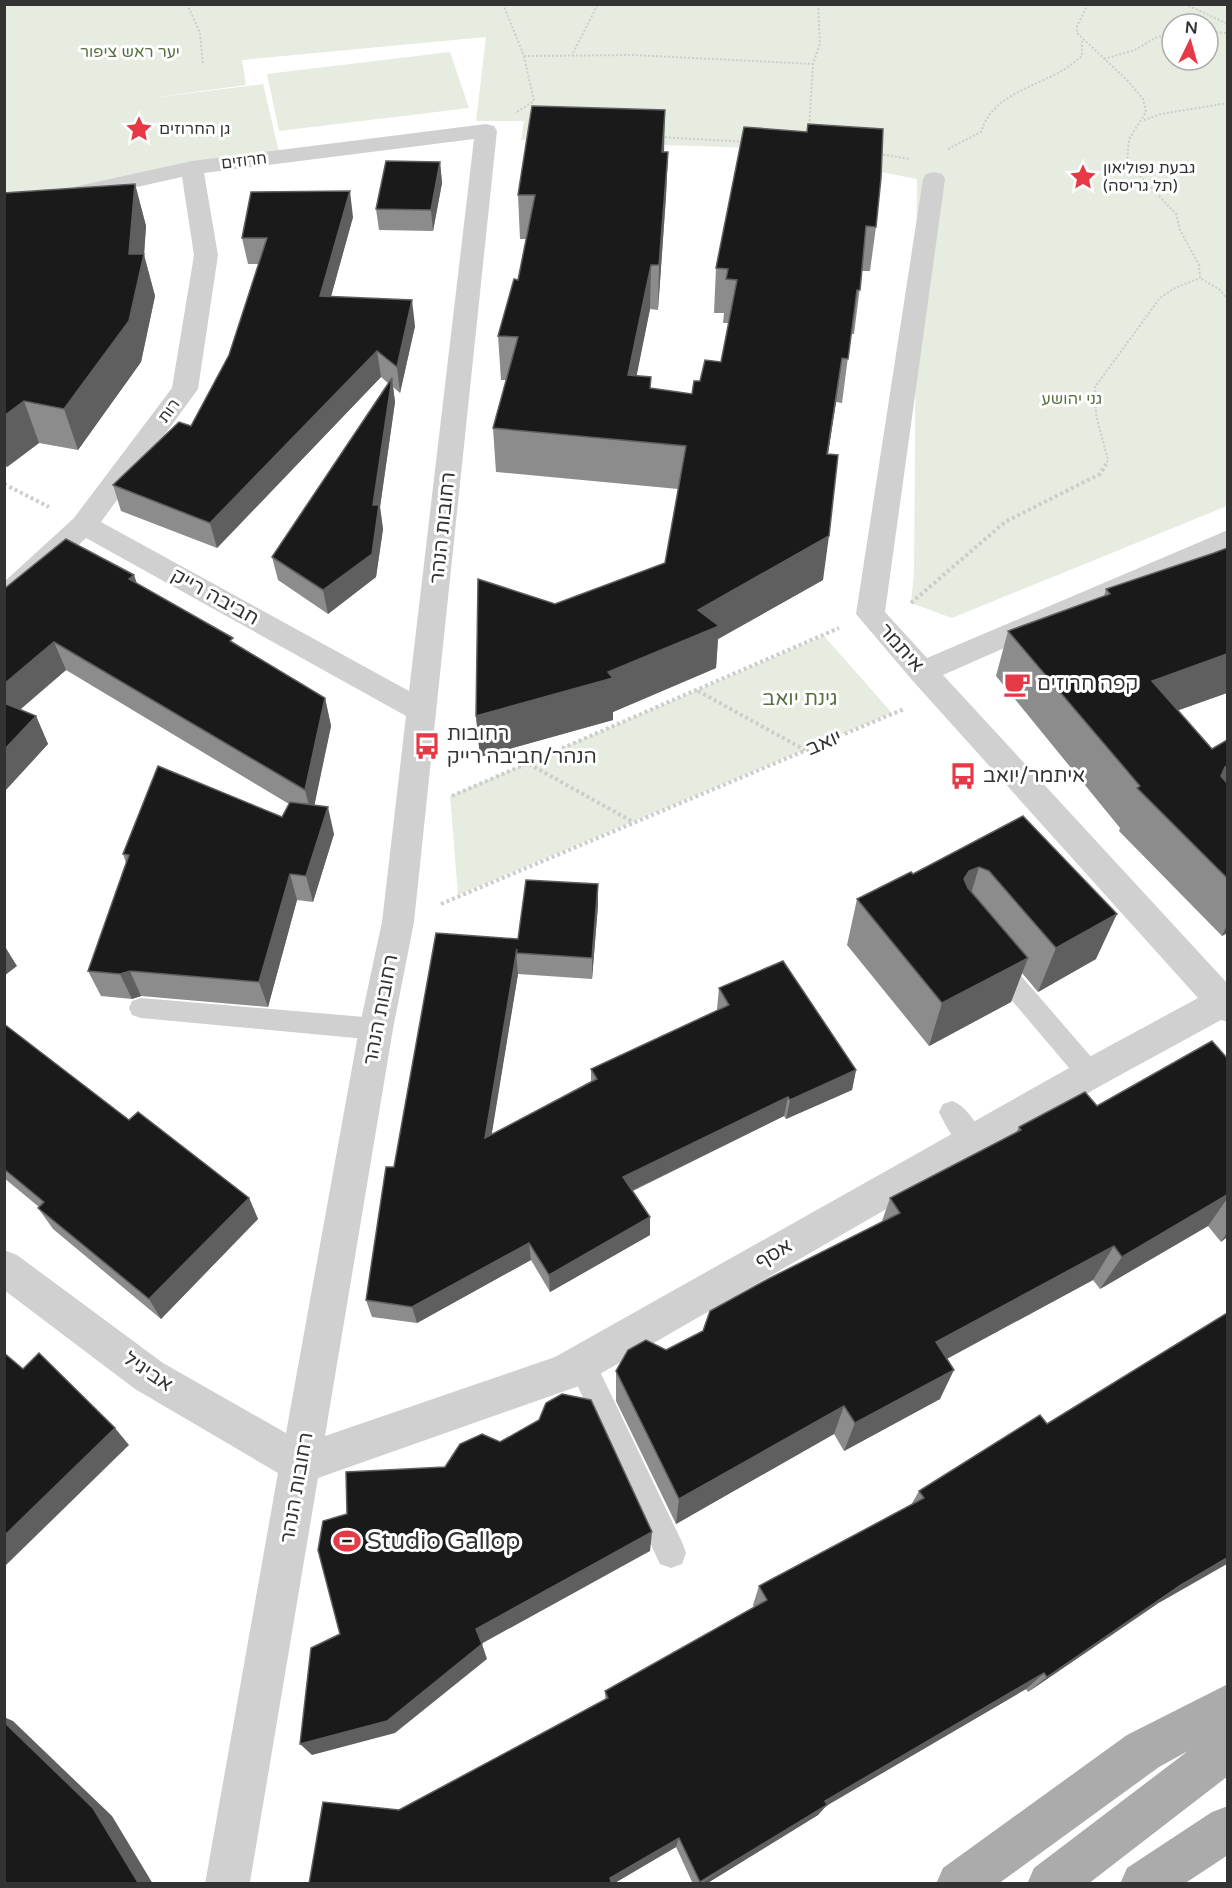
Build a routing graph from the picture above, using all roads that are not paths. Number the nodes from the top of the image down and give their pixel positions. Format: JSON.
{"nodes":[{"id":1,"x":486,"y":131,"type":"joint"},
{"id":2,"x":192,"y":168,"type":"junction"},
{"id":3,"x":934,"y":179,"type":"road end"},
{"id":4,"x":4,"y":202,"type":"edge"},
{"id":5,"x":84,"y":525,"type":"junction"},
{"id":6,"x":1227,"y":539,"type":"edge"},
{"id":7,"x":4,"y":599,"type":"edge"},
{"id":8,"x":922,"y":672,"type":"junction"},
{"id":9,"x":423,"y":712,"type":"junction"},
{"id":10,"x":979,"y":944,"type":"edge"},
{"id":11,"x":1226,"y":1003,"type":"edge"},
{"id":12,"x":141,"y":1008,"type":"dead end"},
{"id":13,"x":376,"y":1029,"type":"junction"},
{"id":14,"x":1090,"y":1074,"type":"junction"},
{"id":15,"x":4,"y":1267,"type":"edge"},
{"id":16,"x":581,"y":1363,"type":"junction"},
{"id":17,"x":302,"y":1464,"type":"junction"},
{"id":18,"x":671,"y":1553,"type":"dead end"},
{"id":19,"x":1227,"y":1706,"type":"edge"},
{"id":20,"x":1227,"y":1748,"type":"edge"},
{"id":21,"x":1227,"y":1828,"type":"edge"},
{"id":22,"x":227,"y":1882,"type":"dead end"},
{"id":23,"x":959,"y":1884,"type":"edge"},
{"id":24,"x":1050,"y":1884,"type":"edge"},
{"id":25,"x":1143,"y":1884,"type":"edge"}],
"edges":[{"from":1,"to":2,"type":"street","name":"חרוזים"},
{"from":1,"to":9,"type":"street","name":"רחובות הנהר"},
{"from":2,"to":4,"type":"street","name":"חרוזים"},
{"from":2,"to":5,"type":"street","name":"רות"},
{"from":3,"to":8,"type":"street","name":"איתמר"},
{"from":5,"to":7,"type":"street","name":"רות"},
{"from":5,"to":9,"type":"street","name":"חביבה רייק"},
{"from":6,"to":8,"type":"street"},
{"from":8,"to":11,"type":"street","name":"איתמר"},
{"from":9,"to":13,"type":"street","name":"רחובות הנהר"},
{"from":10,"to":14,"type":"lane"},
{"from":11,"to":14,"type":"street","name":"אסף"},
{"from":12,"to":13,"type":"lane"},
{"from":13,"to":17,"type":"street","name":"רחובות הנהר"},
{"from":14,"to":16,"type":"street","name":"אסף"},
{"from":15,"to":17,"type":"street","name":"אביגיל"},
{"from":16,"to":17,"type":"street","name":"אסף"},
{"from":16,"to":18,"type":"lane"},
{"from":17,"to":22,"type":"street","name":"רחובות הנהר"},
{"from":19,"to":23,"type":"main road"},
{"from":20,"to":24,"type":"main road"},
{"from":21,"to":25,"type":"main road"}]}
